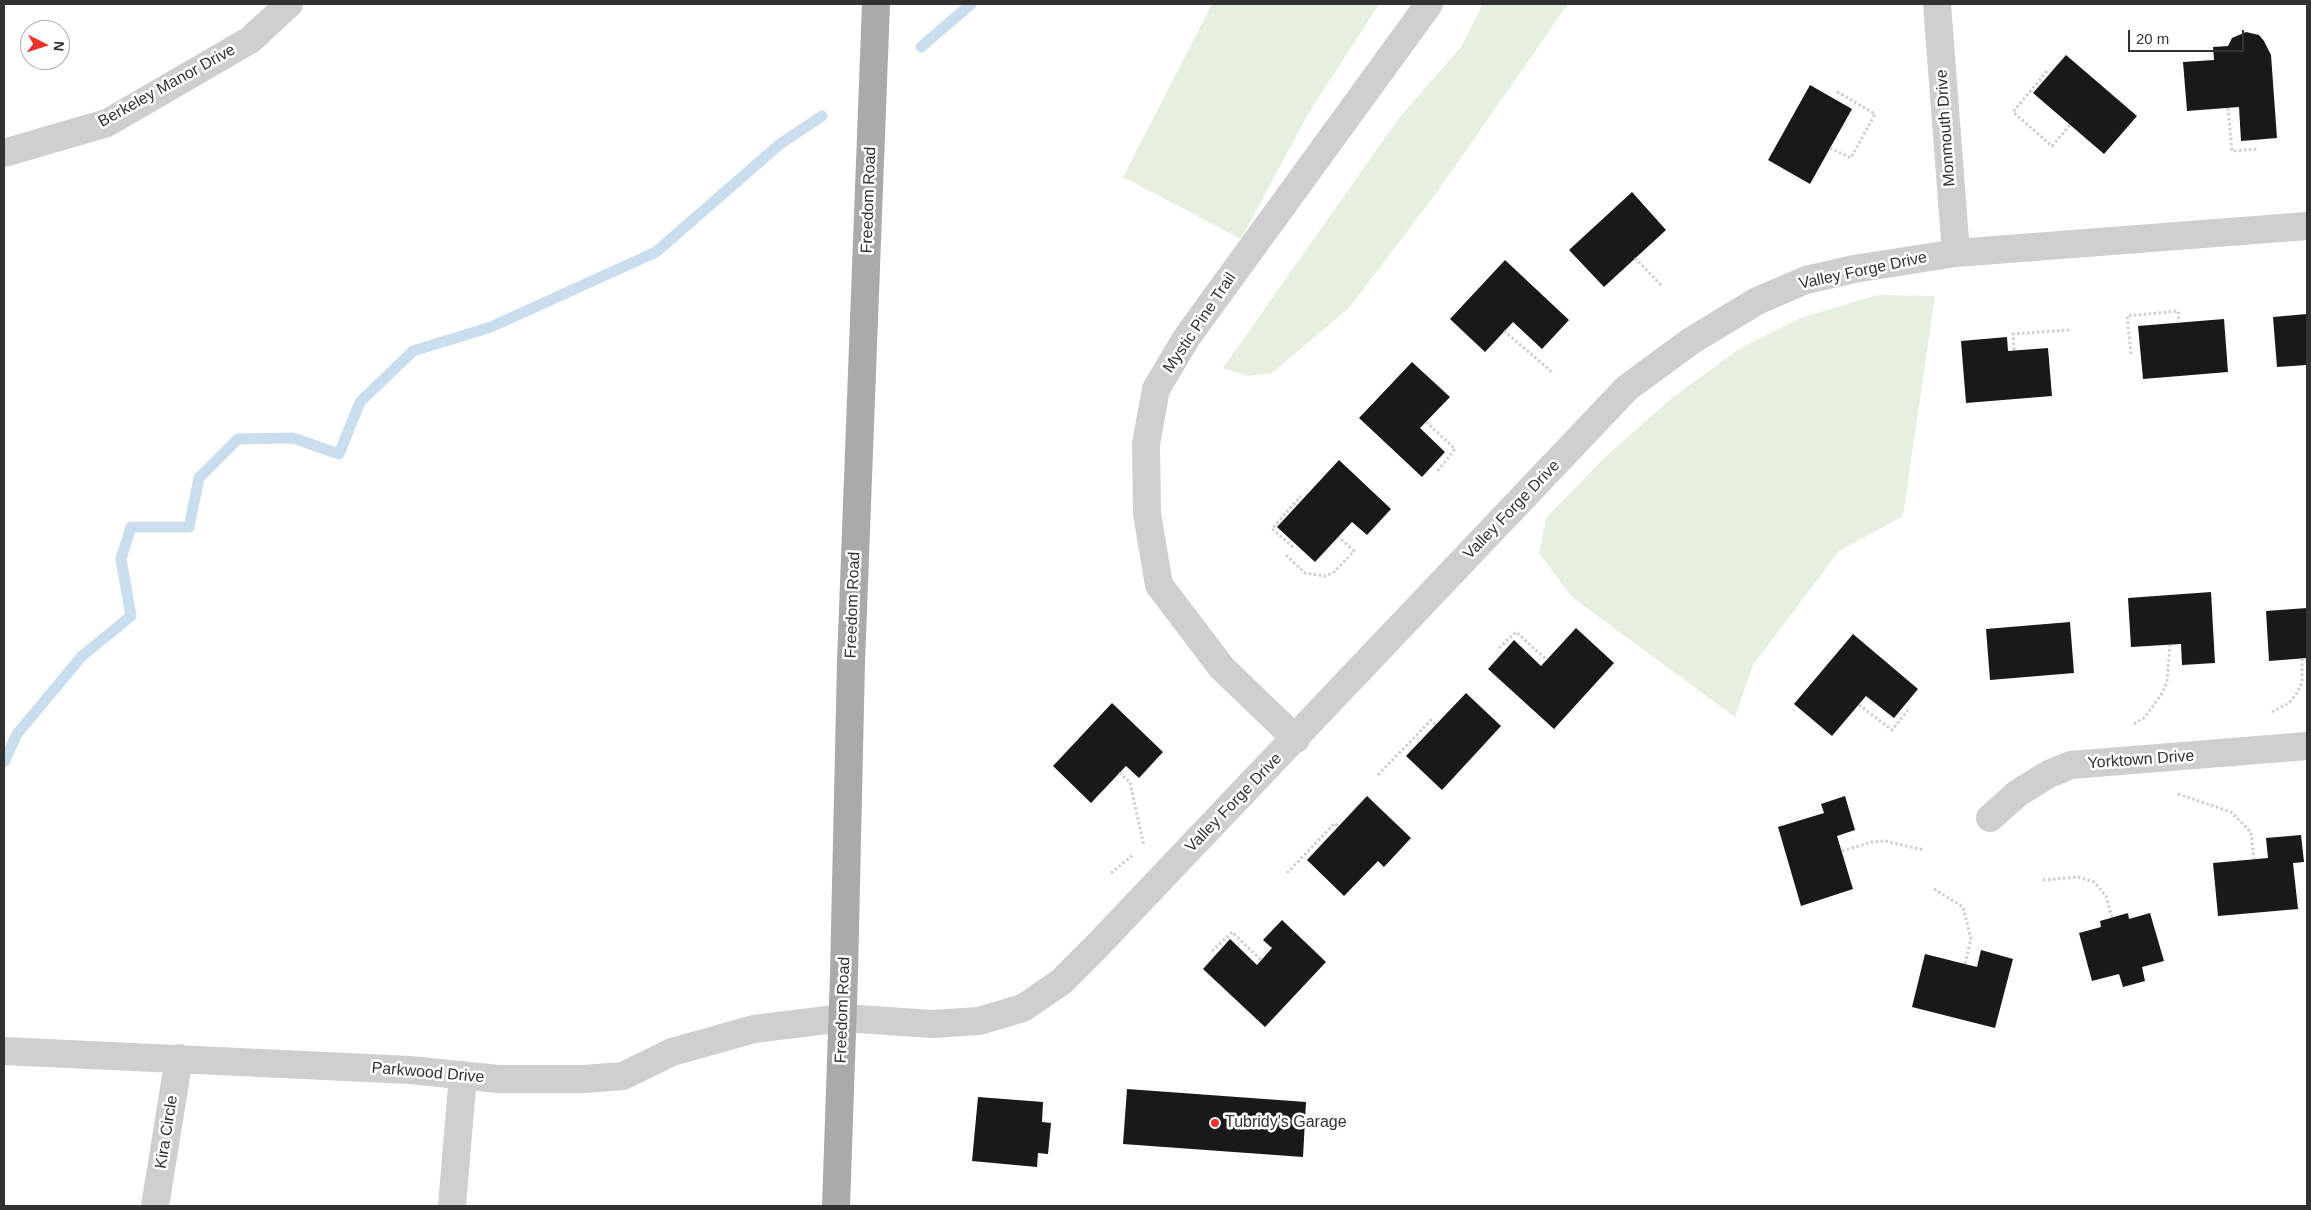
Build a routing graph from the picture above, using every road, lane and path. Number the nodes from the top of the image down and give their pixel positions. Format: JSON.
{"nodes":[{"id":1,"x":289,"y":4,"type":"edge"},
{"id":2,"x":876,"y":4,"type":"edge"},
{"id":3,"x":1429,"y":4,"type":"edge"},
{"id":4,"x":1937,"y":4,"type":"edge"},
{"id":5,"x":2047,"y":71,"type":"dead end"},
{"id":6,"x":1836,"y":91,"type":"dead end"},
{"id":7,"x":2228,"y":108,"type":"dead end"},
{"id":8,"x":2070,"y":125,"type":"dead end"},
{"id":9,"x":1830,"y":148,"type":"dead end"},
{"id":10,"x":2258,"y":149,"type":"dead end"},
{"id":11,"x":4,"y":153,"type":"edge"},
{"id":12,"x":2307,"y":226,"type":"edge"},
{"id":13,"x":1956,"y":253,"type":"junction"},
{"id":14,"x":1635,"y":258,"type":"dead end"},
{"id":15,"x":1661,"y":285,"type":"dead end"},
{"id":16,"x":2179,"y":323,"type":"dead end"},
{"id":17,"x":2069,"y":330,"type":"dead end"},
{"id":18,"x":1504,"y":331,"type":"dead end"},
{"id":19,"x":2014,"y":350,"type":"dead end"},
{"id":20,"x":2131,"y":354,"type":"dead end"},
{"id":21,"x":1552,"y":372,"type":"dead end"},
{"id":22,"x":1426,"y":422,"type":"dead end"},
{"id":23,"x":1436,"y":473,"type":"dead end"},
{"id":24,"x":1301,"y":496,"type":"dead end"},
{"id":25,"x":1339,"y":537,"type":"dead end"},
{"id":26,"x":1293,"y":547,"type":"dead end"},
{"id":27,"x":1286,"y":555,"type":"dead end"},
{"id":28,"x":2170,"y":645,"type":"dead end"},
{"id":29,"x":1499,"y":648,"type":"dead end"},
{"id":30,"x":2302,"y":658,"type":"dead end"},
{"id":31,"x":1547,"y":660,"type":"dead end"},
{"id":32,"x":1859,"y":705,"type":"dead end"},
{"id":33,"x":1908,"y":710,"type":"dead end"},
{"id":34,"x":2266,"y":714,"type":"dead end"},
{"id":35,"x":1436,"y":725,"type":"dead end"},
{"id":36,"x":2125,"y":727,"type":"dead end"},
{"id":37,"x":1296,"y":739,"type":"junction"},
{"id":38,"x":2307,"y":746,"type":"edge"},
{"id":39,"x":1119,"y":773,"type":"dead end"},
{"id":40,"x":1378,"y":775,"type":"dead end"},
{"id":41,"x":2178,"y":794,"type":"dead end"},
{"id":42,"x":1990,"y":818,"type":"dead end"},
{"id":43,"x":1338,"y":826,"type":"dead end"},
{"id":44,"x":1924,"y":850,"type":"dead end"},
{"id":45,"x":1842,"y":851,"type":"dead end"},
{"id":46,"x":2254,"y":859,"type":"dead end"},
{"id":47,"x":1111,"y":873,"type":"dead end"},
{"id":48,"x":1287,"y":873,"type":"dead end"},
{"id":49,"x":2043,"y":880,"type":"dead end"},
{"id":50,"x":1934,"y":889,"type":"dead end"},
{"id":51,"x":2112,"y":917,"type":"dead end"},
{"id":52,"x":1212,"y":951,"type":"dead end"},
{"id":53,"x":1261,"y":960,"type":"dead end"},
{"id":54,"x":1965,"y":964,"type":"dead end"},
{"id":55,"x":843,"y":1018,"type":"junction"},
{"id":56,"x":4,"y":1051,"type":"edge"},
{"id":57,"x":179,"y":1058,"type":"junction"},
{"id":58,"x":463,"y":1075,"type":"junction"},
{"id":59,"x":155,"y":1206,"type":"edge"},
{"id":60,"x":452,"y":1206,"type":"edge"},
{"id":61,"x":836,"y":1206,"type":"edge"}],
"edges":[{"from":1,"to":11,"type":"street","name":"Berkeley Manor Drive"},
{"from":2,"to":55,"type":"main road","name":"Freedom Road"},
{"from":3,"to":37,"type":"street","name":"Mystic Pine Trail"},
{"from":4,"to":13,"type":"street","name":"Monmouth Drive"},
{"from":5,"to":8,"type":"path"},
{"from":6,"to":9,"type":"path"},
{"from":7,"to":10,"type":"path"},
{"from":12,"to":13,"type":"street","name":"Valley Forge Drive"},
{"from":13,"to":37,"type":"street","name":"Valley Forge Drive"},
{"from":14,"to":15,"type":"path"},
{"from":16,"to":20,"type":"path"},
{"from":17,"to":19,"type":"path"},
{"from":18,"to":21,"type":"path"},
{"from":22,"to":23,"type":"path"},
{"from":24,"to":26,"type":"path"},
{"from":25,"to":27,"type":"path"},
{"from":28,"to":36,"type":"path"},
{"from":29,"to":31,"type":"path"},
{"from":30,"to":34,"type":"path"},
{"from":32,"to":33,"type":"path"},
{"from":35,"to":40,"type":"path"},
{"from":37,"to":55,"type":"street","name":"Valley Forge Drive"},
{"from":38,"to":42,"type":"street","name":"Yorktown Drive"},
{"from":39,"to":47,"type":"path"},
{"from":41,"to":46,"type":"path"},
{"from":43,"to":48,"type":"path"},
{"from":44,"to":45,"type":"path"},
{"from":49,"to":51,"type":"path"},
{"from":50,"to":54,"type":"path"},
{"from":52,"to":53,"type":"path"},
{"from":55,"to":58,"type":"street","name":"Parkwood Drive"},
{"from":55,"to":61,"type":"main road","name":"Freedom Road"},
{"from":56,"to":57,"type":"street","name":"Parkwood Drive"},
{"from":57,"to":58,"type":"street","name":"Parkwood Drive"},
{"from":57,"to":59,"type":"street","name":"Kira Circle"},
{"from":58,"to":60,"type":"street"}]}
